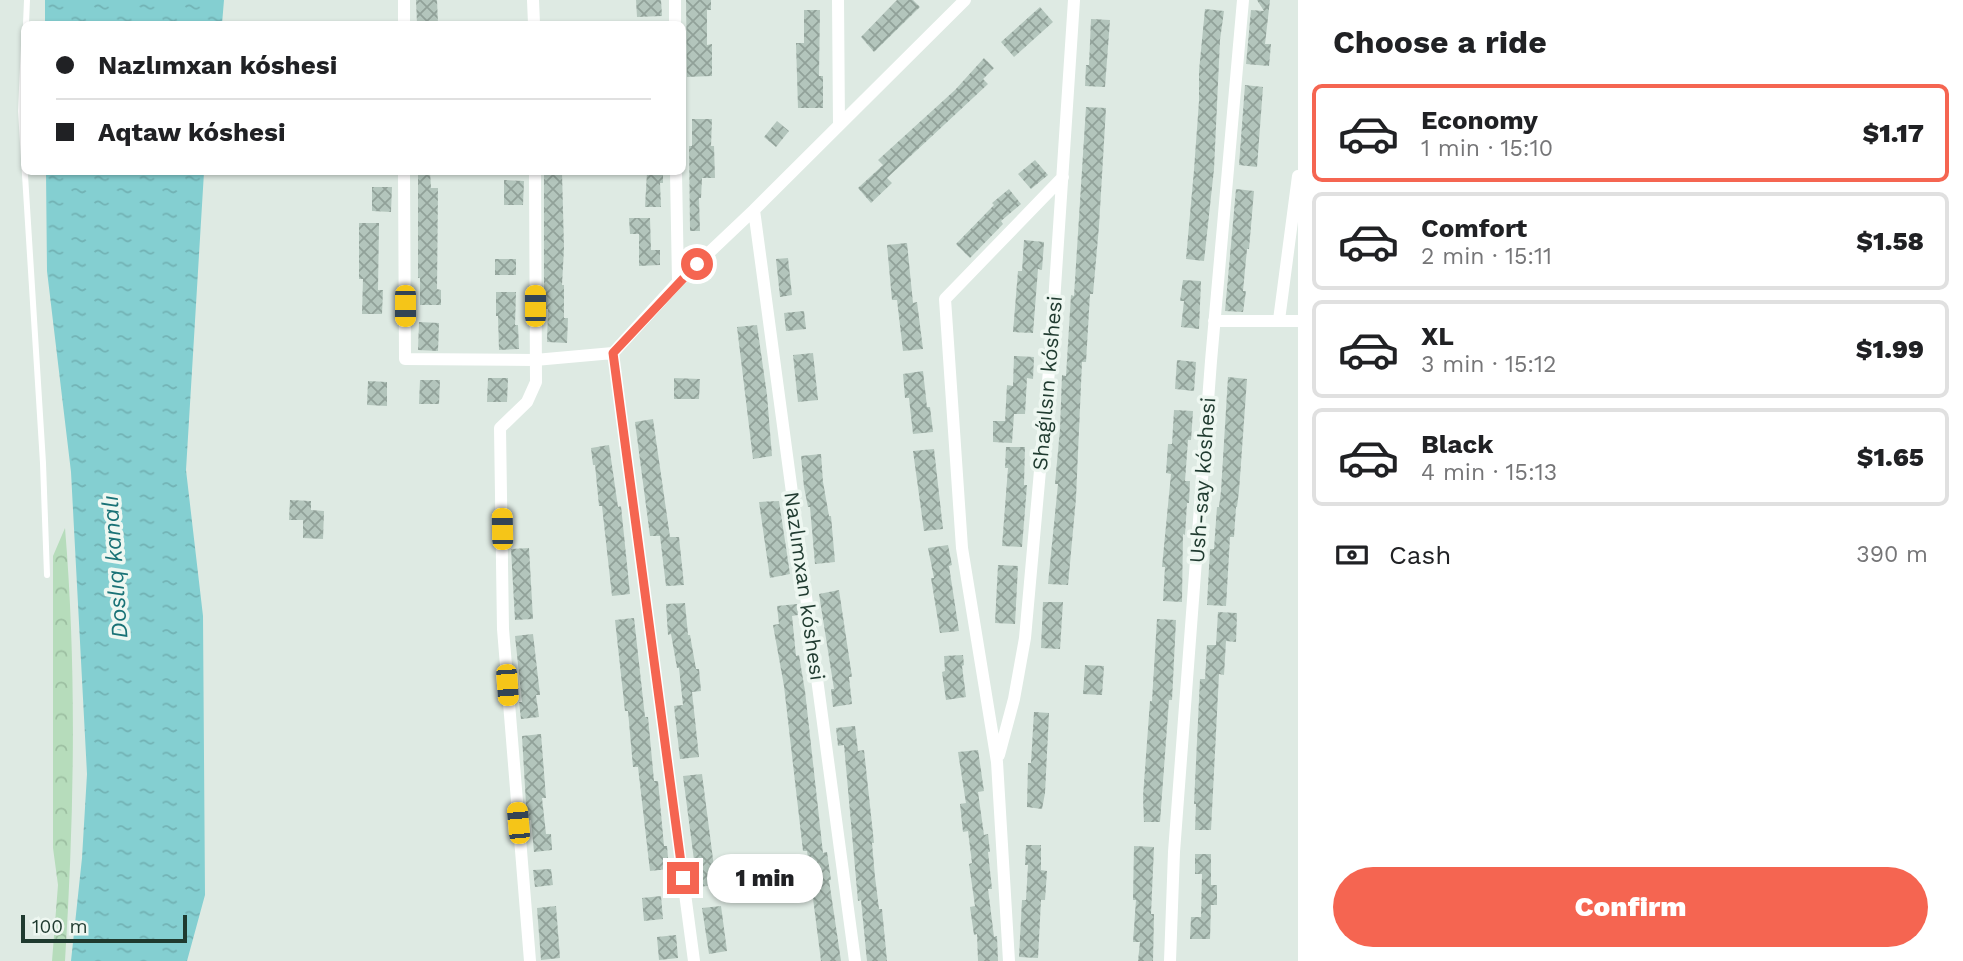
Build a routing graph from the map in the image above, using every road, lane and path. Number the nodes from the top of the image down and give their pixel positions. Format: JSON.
{"nodes":[{"id":1,"x":27,"y":0,"type":"edge"},
{"id":2,"x":404,"y":0,"type":"edge"},
{"id":3,"x":533,"y":0,"type":"edge"},
{"id":4,"x":675,"y":0,"type":"edge"},
{"id":5,"x":838,"y":0,"type":"edge"},
{"id":6,"x":965,"y":0,"type":"edge"},
{"id":7,"x":1074,"y":0,"type":"edge"},
{"id":8,"x":1243,"y":0,"type":"edge"},
{"id":9,"x":26,"y":21,"type":"edge"},
{"id":10,"x":404,"y":21,"type":"edge"},
{"id":11,"x":534,"y":21,"type":"edge"},
{"id":12,"x":675,"y":21,"type":"edge"},
{"id":13,"x":839,"y":125,"type":"junction"},
{"id":14,"x":25,"y":175,"type":"edge"},
{"id":15,"x":404,"y":175,"type":"edge"},
{"id":16,"x":535,"y":175,"type":"edge"},
{"id":17,"x":677,"y":175,"type":"edge"},
{"id":18,"x":1298,"y":176,"type":"edge"},
{"id":19,"x":1063,"y":177,"type":"junction"},
{"id":20,"x":754,"y":210,"type":"junction"},
{"id":21,"x":678,"y":282,"type":"junction"},
{"id":22,"x":1279,"y":320,"type":"junction"},
{"id":23,"x":1214,"y":321,"type":"junction"},
{"id":24,"x":1298,"y":321,"type":"edge"},
{"id":25,"x":613,"y":353,"type":"junction"},
{"id":26,"x":535,"y":360,"type":"junction"},
{"id":27,"x":47,"y":575,"type":"dead end"},
{"id":28,"x":997,"y":762,"type":"junction"},
{"id":29,"x":530,"y":961,"type":"edge"},
{"id":30,"x":694,"y":961,"type":"edge"},
{"id":31,"x":855,"y":961,"type":"edge"},
{"id":32,"x":1009,"y":961,"type":"edge"},
{"id":33,"x":1170,"y":961,"type":"edge"}],
"edges":[{"from":1,"to":9,"type":"lane"},
{"from":2,"to":10,"type":"street"},
{"from":3,"to":11,"type":"street"},
{"from":4,"to":12,"type":"street"},
{"from":5,"to":13,"type":"street"},
{"from":6,"to":13,"type":"street"},
{"from":7,"to":19,"type":"street","name":"Shaǵılsın kóshesi"},
{"from":8,"to":23,"type":"street","name":"Ush-say kóshesi"},
{"from":13,"to":20,"type":"street"},
{"from":14,"to":27,"type":"lane"},
{"from":15,"to":26,"type":"street"},
{"from":16,"to":26,"type":"street"},
{"from":17,"to":21,"type":"street"},
{"from":18,"to":22,"type":"street"},
{"from":19,"to":28,"type":"street","name":"Shaǵılsın kóshesi"},
{"from":19,"to":28,"type":"street","name":"Shaǵılsın kóshesi"},
{"from":20,"to":21,"type":"street"},
{"from":20,"to":31,"type":"street","name":"Nazlımxan kóshesi"},
{"from":21,"to":25,"type":"street"},
{"from":22,"to":23,"type":"street"},
{"from":22,"to":24,"type":"street"},
{"from":23,"to":33,"type":"street","name":"Ush-say kóshesi"},
{"from":25,"to":26,"type":"street"},
{"from":25,"to":30,"type":"street"},
{"from":26,"to":29,"type":"street"},
{"from":28,"to":32,"type":"street","name":"Shaǵılsın kóshesi"}]}
